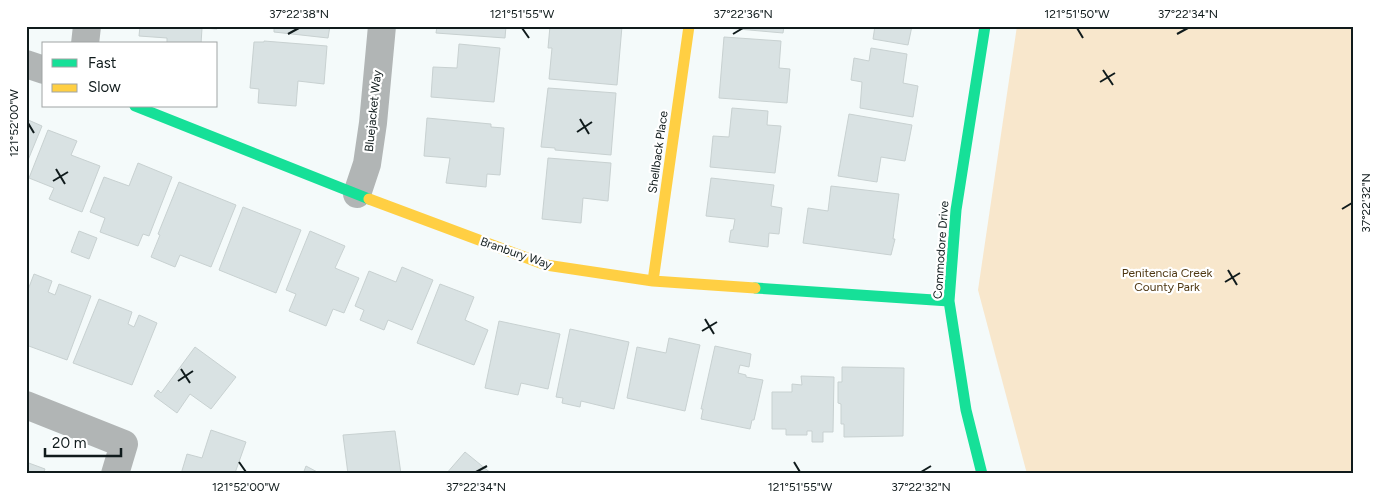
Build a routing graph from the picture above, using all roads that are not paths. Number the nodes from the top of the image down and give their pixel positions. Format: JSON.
{"nodes":[{"id":1,"x":87,"y":26,"type":"edge"},
{"id":2,"x":382,"y":26,"type":"edge"},
{"id":3,"x":690,"y":26,"type":"edge"},
{"id":4,"x":985,"y":26,"type":"edge"},
{"id":5,"x":85,"y":42,"type":"edge"},
{"id":6,"x":26,"y":64,"type":"edge"},
{"id":7,"x":42,"y":69,"type":"edge"},
{"id":8,"x":140,"y":108,"type":"edge"},
{"id":9,"x":357,"y":194,"type":"junction"},
{"id":10,"x":653,"y":281,"type":"junction"},
{"id":11,"x":950,"y":301,"type":"junction"},
{"id":12,"x":26,"y":404,"type":"edge"},
{"id":13,"x":115,"y":474,"type":"edge"},
{"id":14,"x":982,"y":474,"type":"edge"}],
"edges":[{"from":1,"to":5,"type":"street"},
{"from":2,"to":9,"type":"street","name":"Bluejacket Way"},
{"from":3,"to":10,"type":"street","name":"Shellback Place"},
{"from":4,"to":11,"type":"street","name":"Commodore Drive"},
{"from":6,"to":7,"type":"street"},
{"from":8,"to":9,"type":"street","name":"Branbury Way"},
{"from":9,"to":10,"type":"street","name":"Branbury Way"},
{"from":10,"to":11,"type":"street","name":"Branbury Way"},
{"from":11,"to":14,"type":"street","name":"Commodore Drive"},
{"from":12,"to":13,"type":"street"}]}
